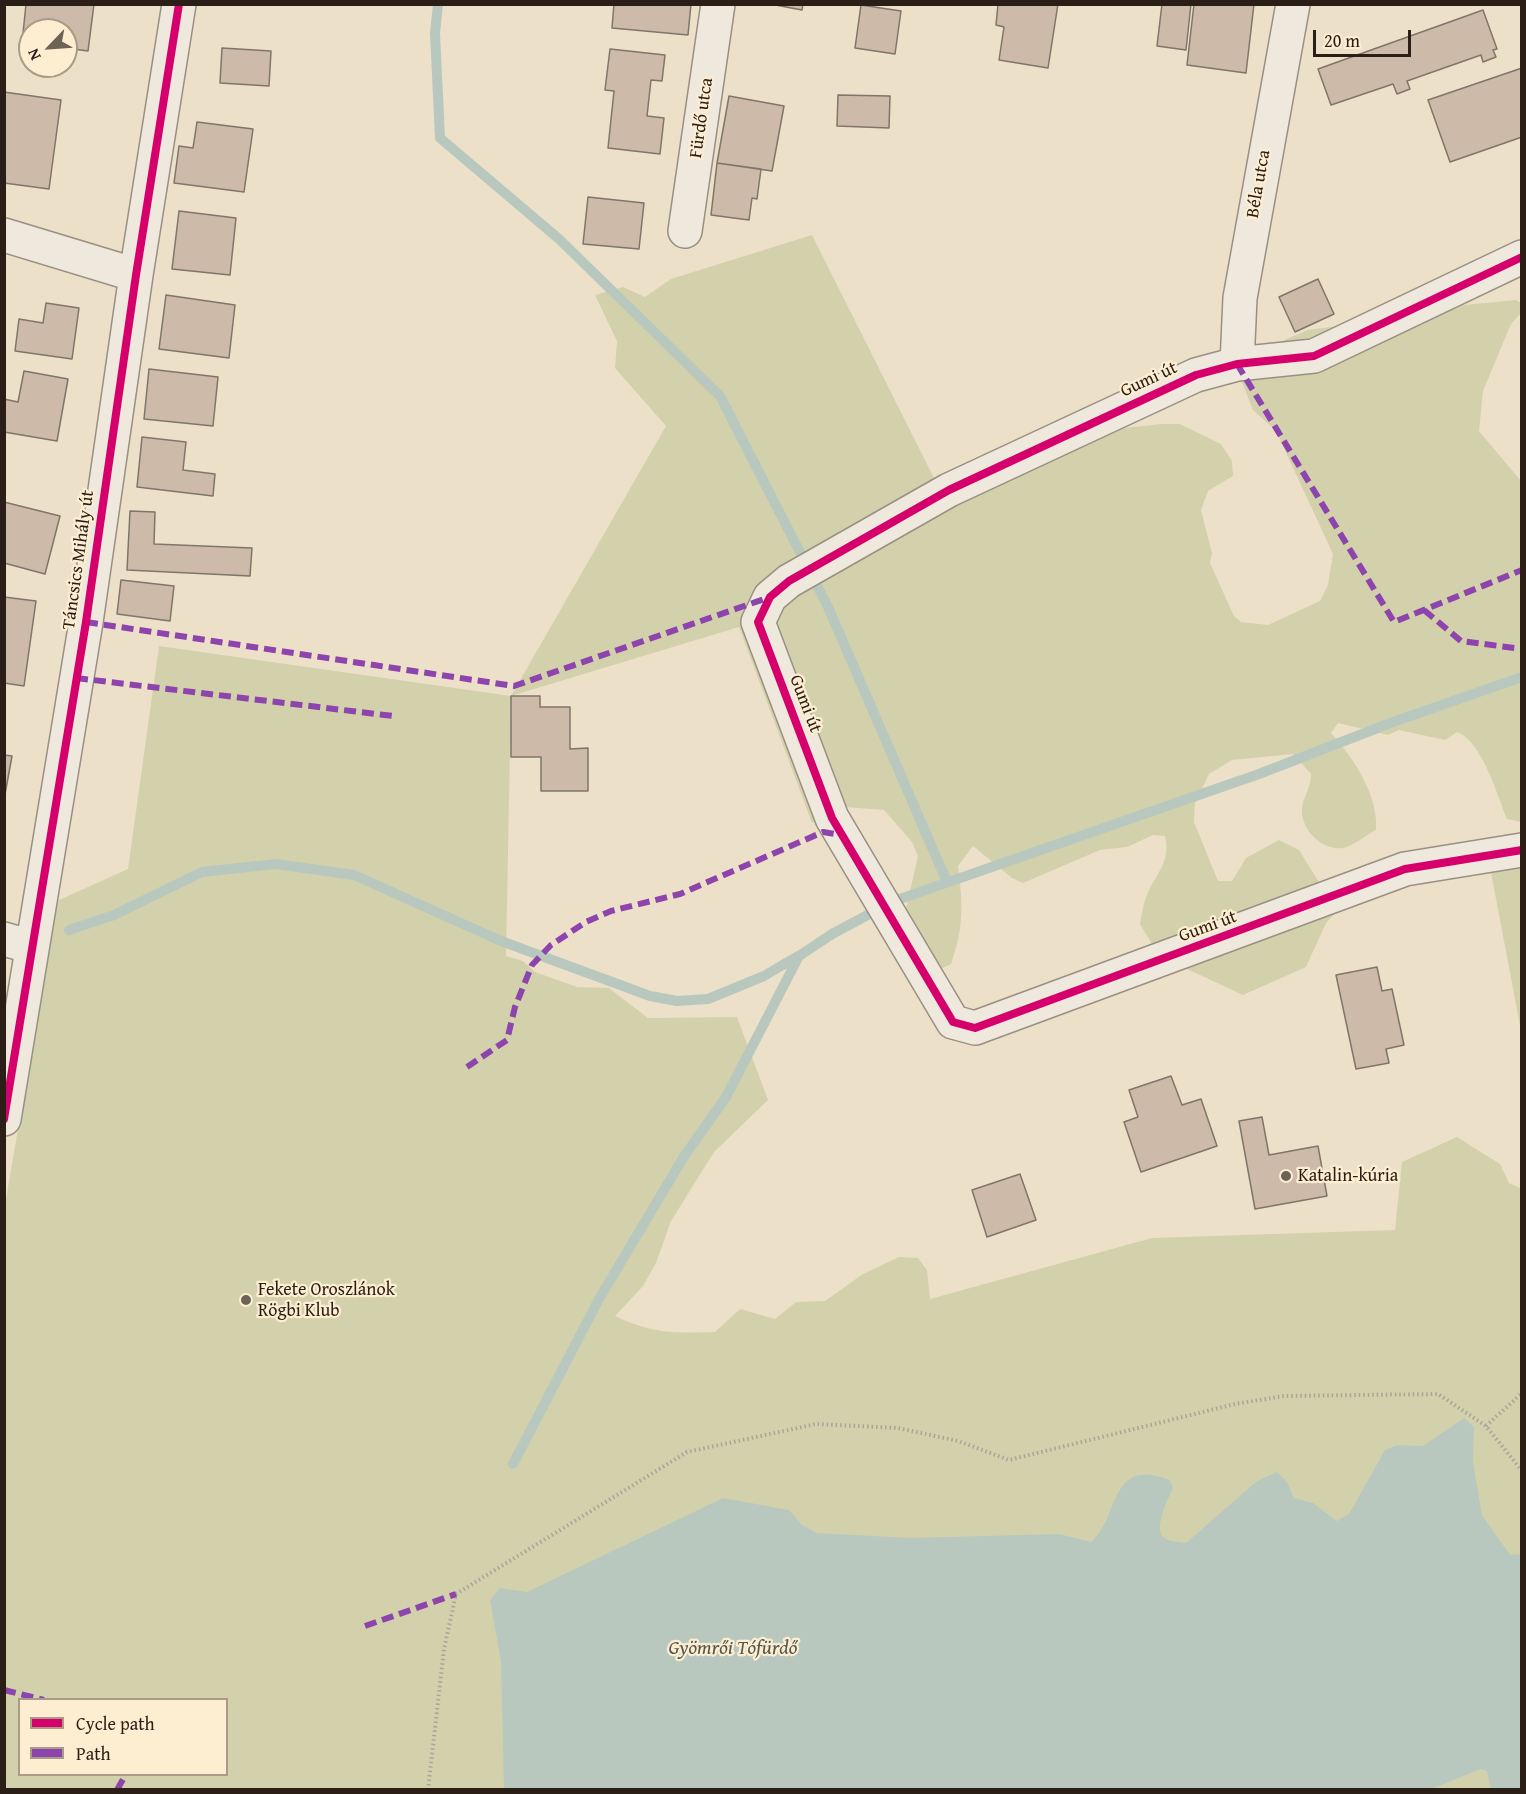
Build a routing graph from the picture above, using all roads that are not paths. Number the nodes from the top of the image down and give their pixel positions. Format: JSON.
{"nodes":[{"id":1,"x":179,"y":4,"type":"edge"},
{"id":2,"x":718,"y":4,"type":"edge"},
{"id":3,"x":1293,"y":4,"type":"edge"},
{"id":4,"x":685,"y":231,"type":"dead end"},
{"id":5,"x":4,"y":235,"type":"edge"},
{"id":6,"x":1521,"y":257,"type":"edge"},
{"id":7,"x":136,"y":275,"type":"junction"},
{"id":8,"x":1237,"y":364,"type":"junction"},
{"id":9,"x":1521,"y":850,"type":"edge"},
{"id":10,"x":18,"y":943,"type":"edge"},
{"id":11,"x":4,"y":1119,"type":"edge"}],
"edges":[{"from":1,"to":7,"type":"street","name":"Táncsics Mihály út"},
{"from":2,"to":4,"type":"street","name":"Fürdő utca"},
{"from":3,"to":8,"type":"street","name":"Béla utca"},
{"from":5,"to":7,"type":"street"},
{"from":6,"to":8,"type":"street","name":"Gumi út"},
{"from":7,"to":10,"type":"street","name":"Táncsics Mihály út"},
{"from":8,"to":9,"type":"street","name":"Gumi út"},
{"from":10,"to":11,"type":"street","name":"Táncsics Mihály út"}]}
